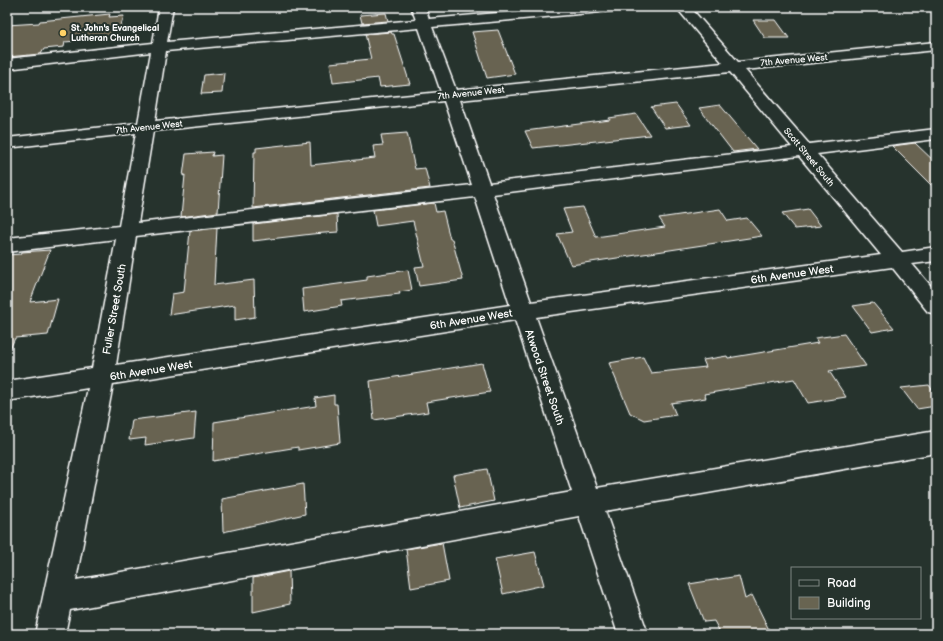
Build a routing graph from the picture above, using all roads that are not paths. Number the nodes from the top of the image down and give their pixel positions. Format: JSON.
{"nodes":[{"id":1,"x":166,"y":7,"type":"edge"},
{"id":2,"x":613,"y":7,"type":"edge"},
{"id":3,"x":683,"y":7,"type":"edge"},
{"id":4,"x":421,"y":15,"type":"edge"},
{"id":5,"x":936,"y":46,"type":"edge"},
{"id":6,"x":159,"y":47,"type":"junction"},
{"id":7,"x":7,"y":64,"type":"edge"},
{"id":8,"x":731,"y":66,"type":"junction"},
{"id":9,"x":450,"y":95,"type":"junction"},
{"id":10,"x":146,"y":127,"type":"junction"},
{"id":11,"x":936,"y":134,"type":"edge"},
{"id":12,"x":7,"y":143,"type":"edge"},
{"id":13,"x":803,"y":150,"type":"junction"},
{"id":14,"x":482,"y":190,"type":"junction"},
{"id":15,"x":128,"y":230,"type":"junction"},
{"id":16,"x":7,"y":245,"type":"edge"},
{"id":17,"x":936,"y":254,"type":"edge"},
{"id":18,"x":897,"y":260,"type":"junction"},
{"id":19,"x":936,"y":306,"type":"edge"},
{"id":20,"x":522,"y":311,"type":"junction"},
{"id":21,"x":102,"y":378,"type":"junction"},
{"id":22,"x":7,"y":391,"type":"edge"},
{"id":23,"x":936,"y":442,"type":"edge"},
{"id":24,"x":587,"y":502,"type":"junction"},
{"id":25,"x":57,"y":598,"type":"junction"},
{"id":26,"x":50,"y":634,"type":"edge"},
{"id":27,"x":633,"y":634,"type":"edge"}],
"edges":[{"from":1,"to":6,"type":"street","name":"Fuller Street South"},
{"from":2,"to":4,"type":"street"},
{"from":3,"to":8,"type":"street","name":"Scott Street South"},
{"from":4,"to":6,"type":"street"},
{"from":4,"to":9,"type":"street","name":"Atwood Street South"},
{"from":5,"to":8,"type":"street","name":"7th Avenue West"},
{"from":6,"to":7,"type":"street"},
{"from":6,"to":10,"type":"street","name":"Fuller Street South"},
{"from":8,"to":9,"type":"street","name":"7th Avenue West"},
{"from":8,"to":13,"type":"street","name":"Scott Street South"},
{"from":9,"to":10,"type":"street","name":"7th Avenue West"},
{"from":9,"to":14,"type":"street","name":"Atwood Street South"},
{"from":10,"to":12,"type":"street","name":"7th Avenue West"},
{"from":10,"to":15,"type":"street","name":"Fuller Street South"},
{"from":11,"to":13,"type":"street"},
{"from":13,"to":14,"type":"street"},
{"from":13,"to":18,"type":"street","name":"Scott Street South"},
{"from":14,"to":15,"type":"street"},
{"from":14,"to":20,"type":"street","name":"Atwood Street South"},
{"from":15,"to":16,"type":"street"},
{"from":15,"to":21,"type":"street","name":"Fuller Street South"},
{"from":17,"to":18,"type":"street","name":"6th Avenue West"},
{"from":18,"to":19,"type":"street","name":"Scott Street South"},
{"from":18,"to":20,"type":"street","name":"6th Avenue West"},
{"from":20,"to":21,"type":"street","name":"6th Avenue West"},
{"from":20,"to":24,"type":"street","name":"Atwood Street South"},
{"from":21,"to":22,"type":"street","name":"6th Avenue West"},
{"from":21,"to":25,"type":"street","name":"Fuller Street South"},
{"from":23,"to":24,"type":"street"},
{"from":24,"to":25,"type":"street"},
{"from":24,"to":27,"type":"street","name":"Atwood Street South"},
{"from":25,"to":26,"type":"street","name":"Fuller Street South"}]}
